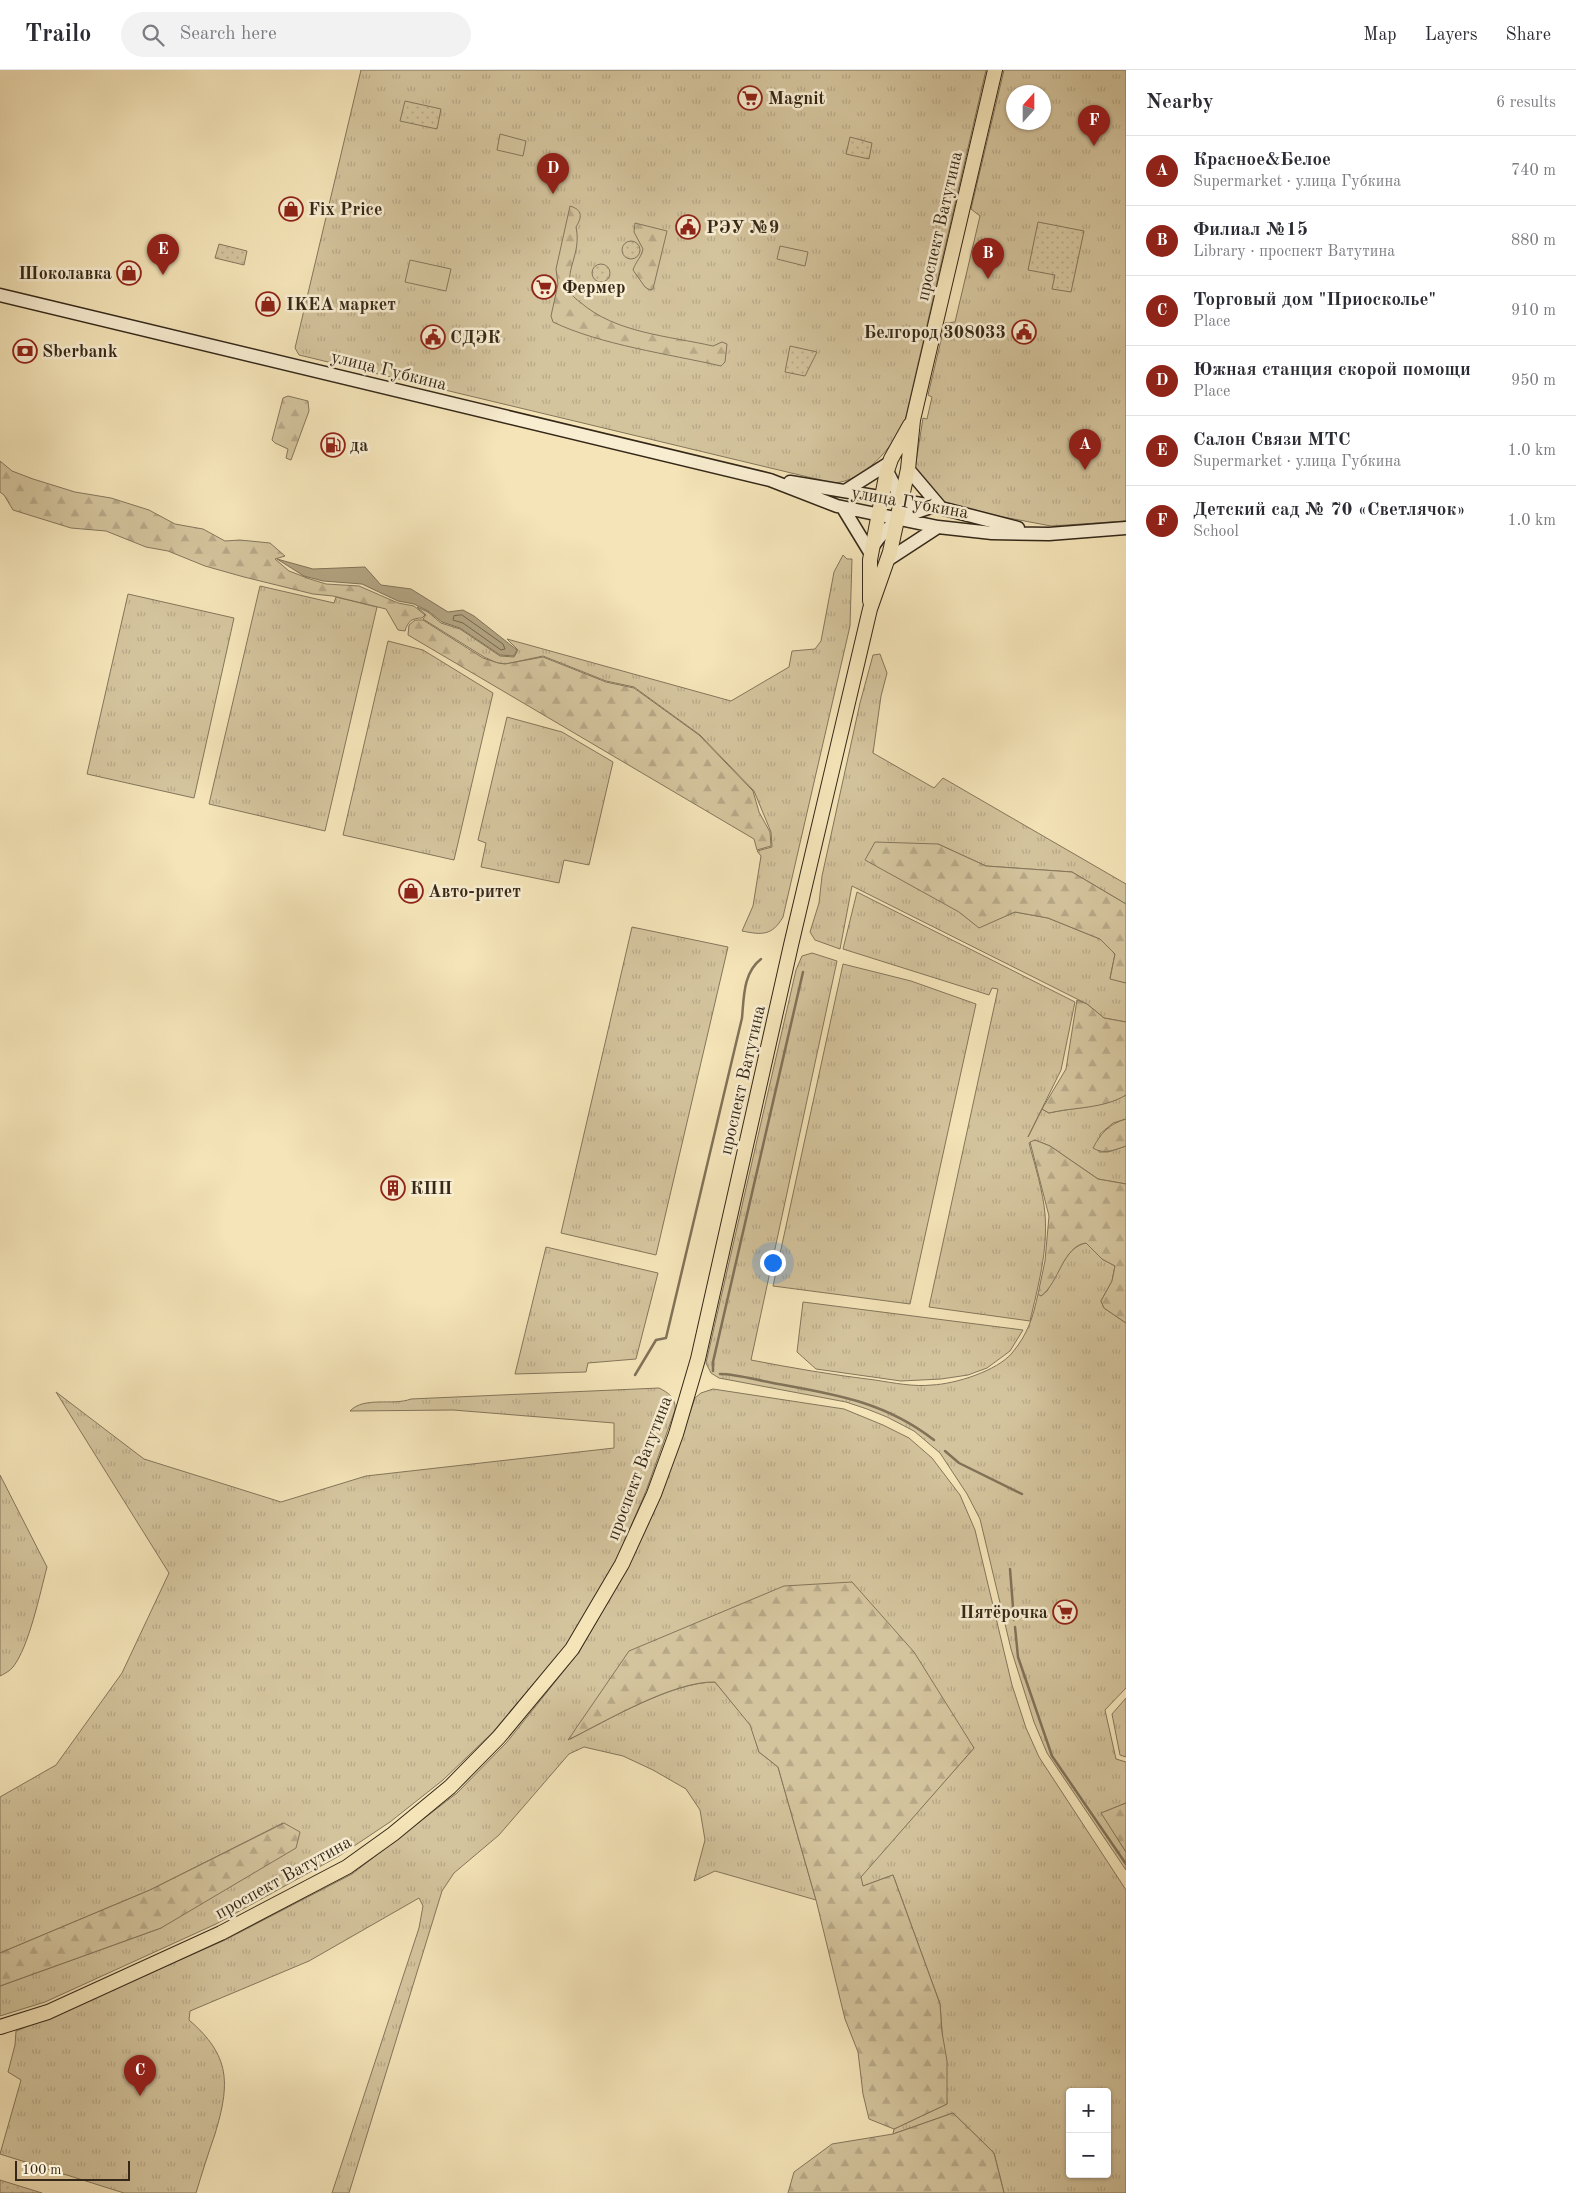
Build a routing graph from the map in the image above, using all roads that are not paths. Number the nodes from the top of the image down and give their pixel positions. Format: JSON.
{"nodes":[{"id":1,"x":995,"y":70,"type":"edge"},
{"id":2,"x":0,"y":295,"type":"edge"},
{"id":3,"x":913,"y":420,"type":"junction"},
{"id":4,"x":888,"y":467,"type":"junction"},
{"id":5,"x":908,"y":471,"type":"junction"},
{"id":6,"x":770,"y":480,"type":"junction"},
{"id":7,"x":851,"y":492,"type":"junction"},
{"id":8,"x":898,"y":495,"type":"junction"},
{"id":9,"x":882,"y":497,"type":"junction"},
{"id":10,"x":868,"y":505,"type":"junction"},
{"id":11,"x":937,"y":507,"type":"junction"},
{"id":12,"x":846,"y":508,"type":"junction"},
{"id":13,"x":879,"y":515,"type":"junction"},
{"id":14,"x":904,"y":516,"type":"junction"},
{"id":15,"x":934,"y":526,"type":"junction"},
{"id":16,"x":886,"y":528,"type":"junction"},
{"id":17,"x":1126,"y":528,"type":"edge"},
{"id":18,"x":1049,"y":534,"type":"junction"},
{"id":19,"x":872,"y":551,"type":"junction"},
{"id":20,"x":890,"y":556,"type":"junction"},
{"id":21,"x":874,"y":584,"type":"junction"},
{"id":22,"x":0,"y":2027,"type":"edge"}],
"edges":[{"from":1,"to":3,"type":"main road","name":"проспект Ватутина"},
{"from":2,"to":6,"type":"main road","name":"улица Губкина"},
{"from":3,"to":4,"type":"main road","name":"проспект Ватутина"},
{"from":3,"to":5,"type":"main road","name":"проспект Ватутина"},
{"from":4,"to":5,"type":"main road"},
{"from":4,"to":7,"type":"main road"},
{"from":4,"to":8,"type":"main road"},
{"from":4,"to":9,"type":"main road","name":"проспект Ватутина"},
{"from":5,"to":8,"type":"main road","name":"проспект Ватутина"},
{"from":5,"to":11,"type":"main road"},
{"from":6,"to":7,"type":"main road","name":"улица Губкина"},
{"from":6,"to":12,"type":"main road","name":"улица Губкина"},
{"from":7,"to":9,"type":"main road","name":"улица Губкина"},
{"from":7,"to":10,"type":"main road"},
{"from":7,"to":12,"type":"main road"},
{"from":8,"to":9,"type":"main road"},
{"from":8,"to":11,"type":"main road","name":"улица Губкина"},
{"from":8,"to":14,"type":"main road","name":"проспект Ватутина"},
{"from":9,"to":10,"type":"main road"},
{"from":9,"to":13,"type":"main road","name":"проспект Ватутина"},
{"from":10,"to":12,"type":"main road"},
{"from":10,"to":13,"type":"main road"},
{"from":11,"to":14,"type":"main road"},
{"from":11,"to":15,"type":"main road"},
{"from":11,"to":18,"type":"main road","name":"улица Губкина"},
{"from":12,"to":13,"type":"main road","name":"улица Губкина"},
{"from":12,"to":19,"type":"main road"},
{"from":13,"to":14,"type":"main road","name":"улица Губкина"},
{"from":13,"to":16,"type":"main road"},
{"from":13,"to":19,"type":"main road","name":"проспект Ватутина"},
{"from":14,"to":15,"type":"main road","name":"улица Губкина"},
{"from":14,"to":16,"type":"main road"},
{"from":14,"to":20,"type":"main road","name":"проспект Ватутина"},
{"from":15,"to":18,"type":"main road","name":"улица Губкина"},
{"from":15,"to":20,"type":"main road"},
{"from":16,"to":19,"type":"main road"},
{"from":16,"to":20,"type":"main road"},
{"from":17,"to":18,"type":"main road","name":"улица Губкина"},
{"from":19,"to":20,"type":"main road"},
{"from":19,"to":21,"type":"main road","name":"проспект Ватутина"},
{"from":20,"to":21,"type":"main road","name":"проспект Ватутина"},
{"from":21,"to":22,"type":"main road","name":"проспект Ватутина"}]}
